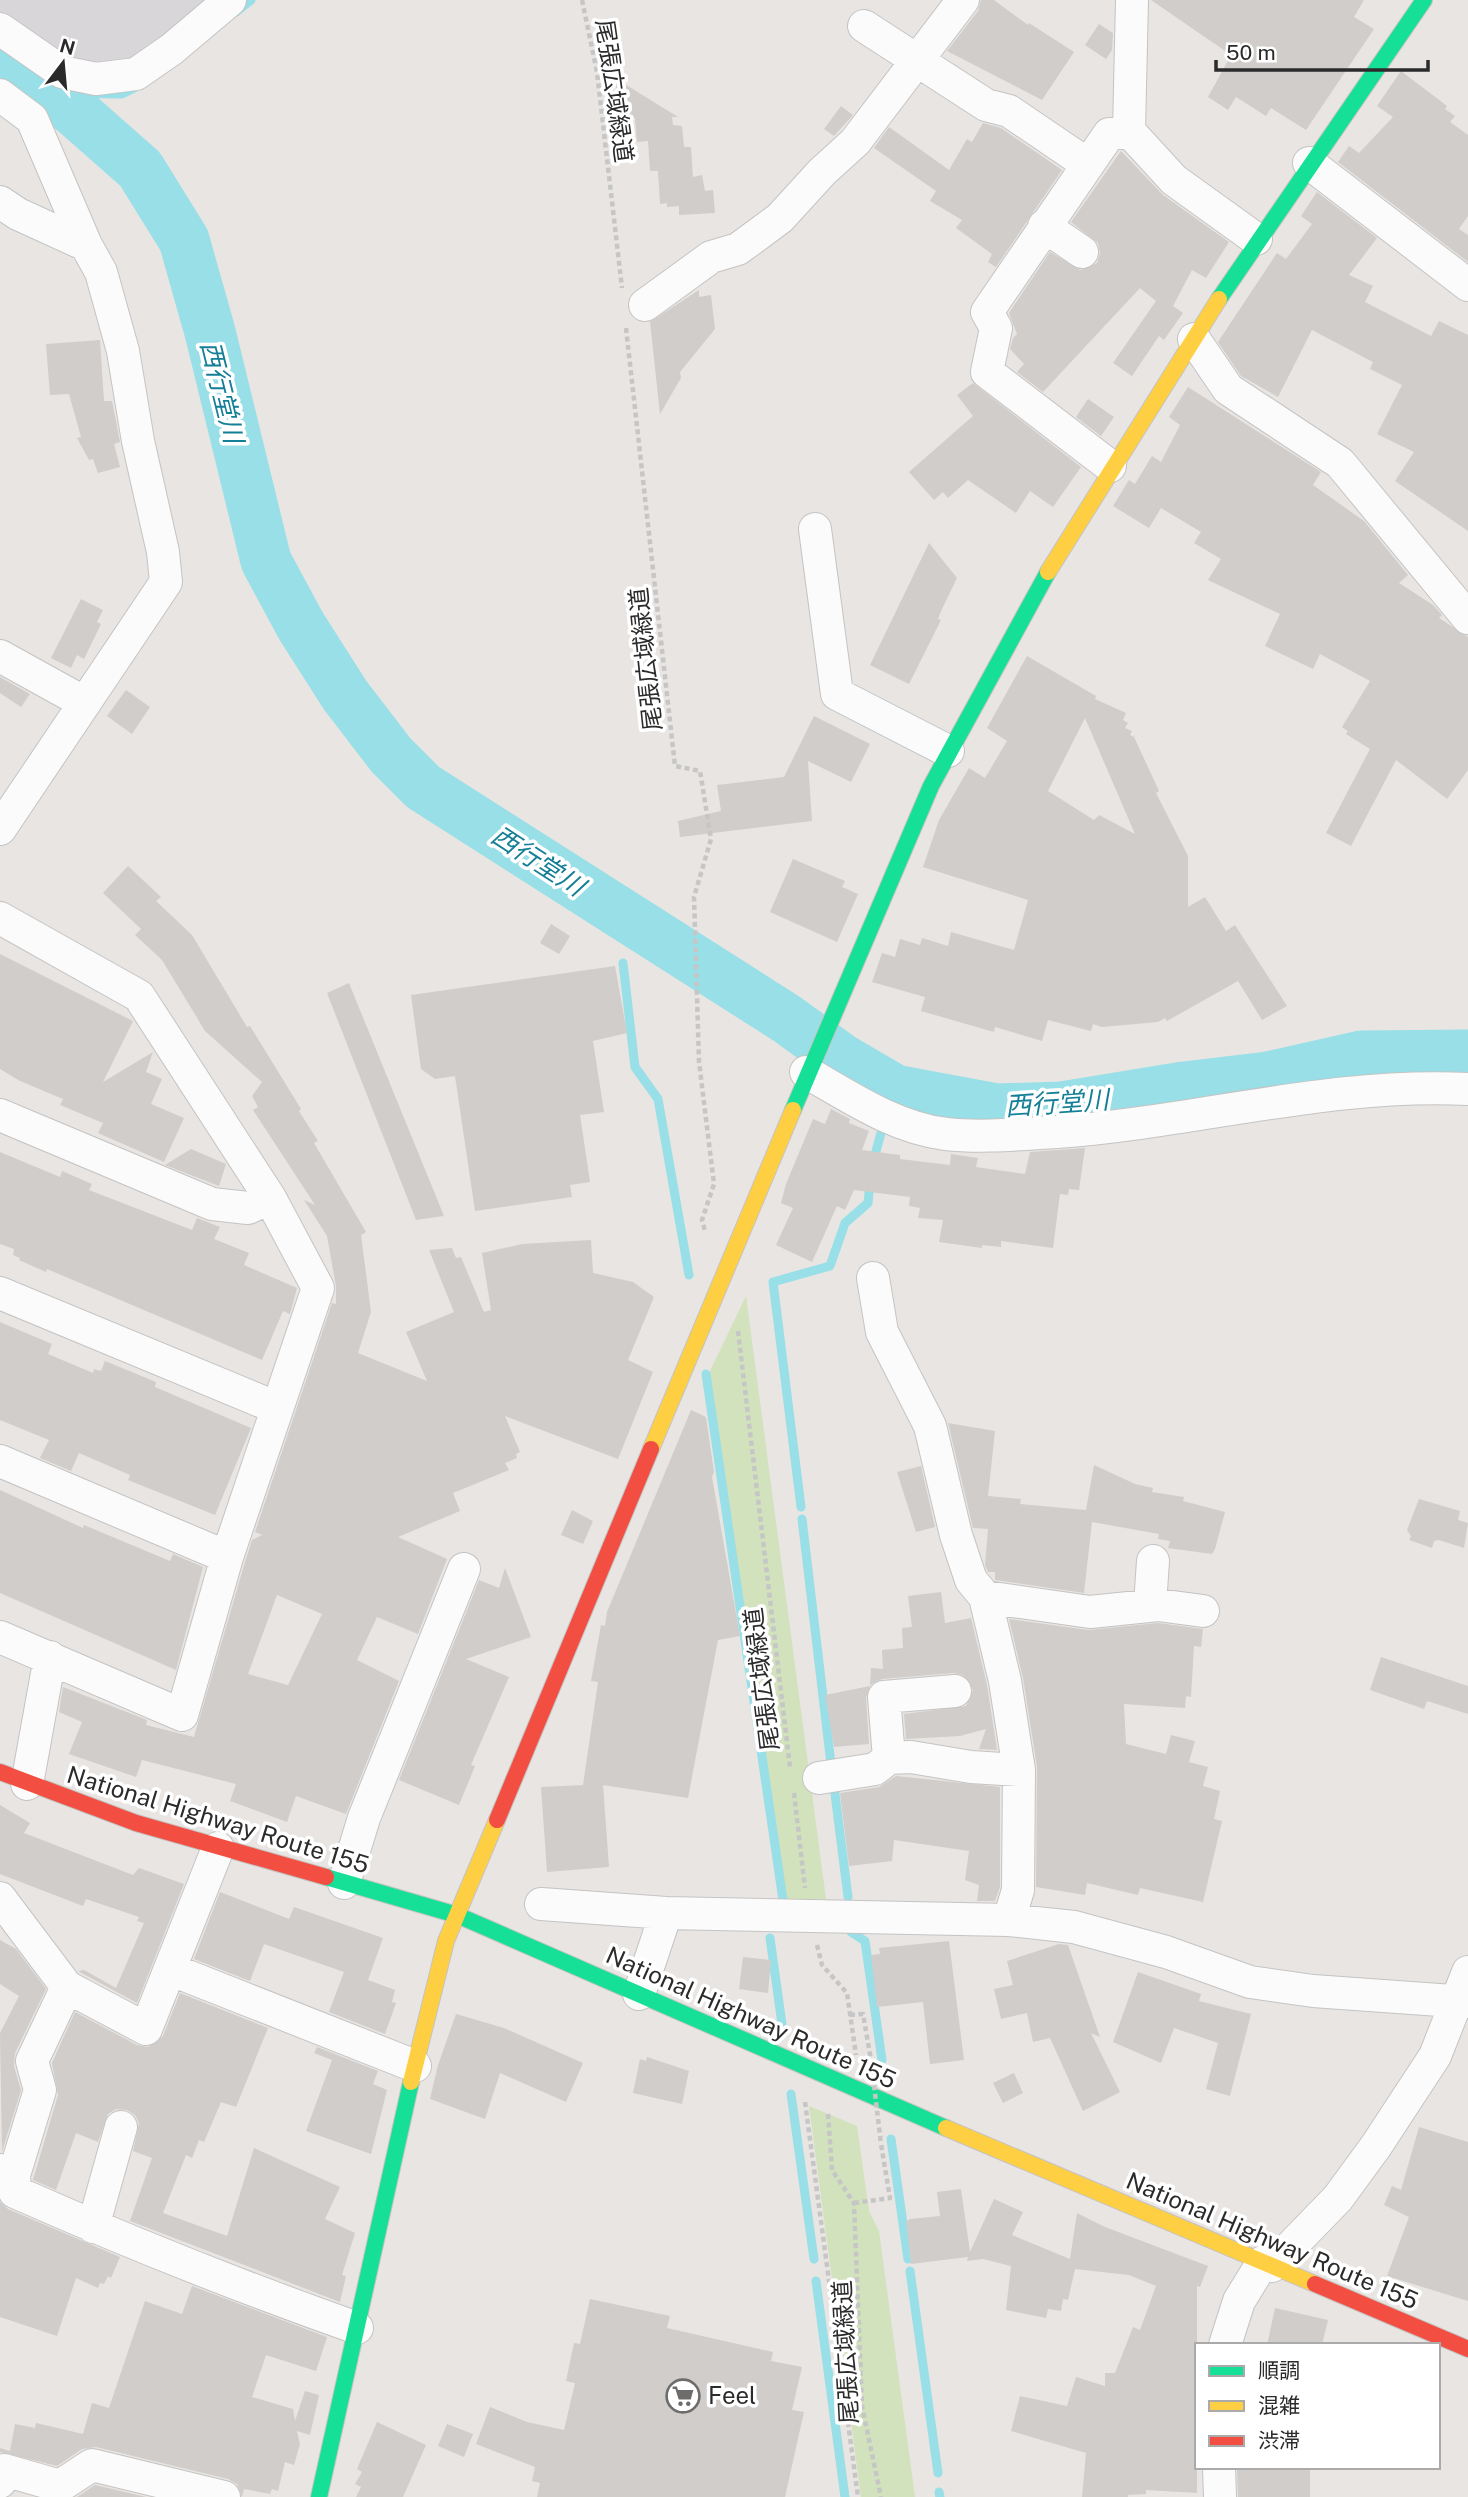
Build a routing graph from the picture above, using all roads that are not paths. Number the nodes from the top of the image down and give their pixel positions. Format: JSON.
{"nodes":[{"id":1,"x":230,"y":0,"type":"edge"},
{"id":2,"x":963,"y":0,"type":"edge"},
{"id":3,"x":1132,"y":0,"type":"edge"},
{"id":4,"x":1424,"y":0,"type":"edge"},
{"id":5,"x":864,"y":26,"type":"dead end"},
{"id":6,"x":0,"y":29,"type":"edge"},
{"id":7,"x":917,"y":60,"type":"junction"},
{"id":8,"x":0,"y":95,"type":"edge"},
{"id":9,"x":1129,"y":131,"type":"junction"},
{"id":10,"x":1309,"y":163,"type":"junction"},
{"id":11,"x":1087,"y":164,"type":"junction"},
{"id":12,"x":0,"y":202,"type":"edge"},
{"id":13,"x":1044,"y":226,"type":"junction"},
{"id":14,"x":1256,"y":239,"type":"junction"},
{"id":15,"x":86,"y":245,"type":"junction"},
{"id":16,"x":1082,"y":252,"type":"dead end"},
{"id":17,"x":1468,"y":285,"type":"edge"},
{"id":18,"x":631,"y":307,"type":"road end"},
{"id":19,"x":1194,"y":339,"type":"junction"},
{"id":20,"x":1110,"y":466,"type":"junction"},
{"id":21,"x":815,"y":529,"type":"dead end"},
{"id":22,"x":1468,"y":618,"type":"edge"},
{"id":23,"x":0,"y":656,"type":"edge"},
{"id":24,"x":85,"y":703,"type":"junction"},
{"id":25,"x":948,"y":751,"type":"junction"},
{"id":26,"x":0,"y":829,"type":"edge"},
{"id":27,"x":0,"y":918,"type":"edge"},
{"id":28,"x":808,"y":1067,"type":"junction"},
{"id":29,"x":1468,"y":1089,"type":"edge"},
{"id":30,"x":0,"y":1115,"type":"edge"},
{"id":31,"x":270,"y":1198,"type":"junction"},
{"id":32,"x":873,"y":1278,"type":"dead end"},
{"id":33,"x":0,"y":1293,"type":"edge"},
{"id":34,"x":275,"y":1408,"type":"junction"},
{"id":35,"x":0,"y":1461,"type":"edge"},
{"id":36,"x":227,"y":1557,"type":"junction"},
{"id":37,"x":1153,"y":1561,"type":"dead end"},
{"id":38,"x":464,"y":1569,"type":"dead end"},
{"id":39,"x":985,"y":1597,"type":"junction"},
{"id":40,"x":1150,"y":1605,"type":"junction"},
{"id":41,"x":1203,"y":1611,"type":"dead end"},
{"id":42,"x":0,"y":1637,"type":"edge"},
{"id":43,"x":50,"y":1657,"type":"junction"},
{"id":44,"x":955,"y":1691,"type":"dead end"},
{"id":45,"x":889,"y":1758,"type":"junction"},
{"id":46,"x":1019,"y":1770,"type":"junction"},
{"id":47,"x":14,"y":1778,"type":"edge"},
{"id":48,"x":801,"y":1780,"type":"road end"},
{"id":49,"x":218,"y":1848,"type":"junction"},
{"id":50,"x":344,"y":1883,"type":"junction"},
{"id":51,"x":0,"y":1898,"type":"edge"},
{"id":52,"x":541,"y":1904,"type":"dead end"},
{"id":53,"x":666,"y":1913,"type":"junction"},
{"id":54,"x":457,"y":1915,"type":"junction"},
{"id":55,"x":1009,"y":1920,"type":"junction"},
{"id":56,"x":172,"y":1970,"type":"junction"},
{"id":57,"x":1468,"y":1972,"type":"edge"},
{"id":58,"x":67,"y":1987,"type":"junction"},
{"id":59,"x":639,"y":1994,"type":"junction"},
{"id":60,"x":1462,"y":2002,"type":"edge"},
{"id":61,"x":415,"y":2066,"type":"junction"},
{"id":62,"x":121,"y":2127,"type":"dead end"},
{"id":63,"x":7,"y":2173,"type":"edge"},
{"id":64,"x":93,"y":2227,"type":"junction"},
{"id":65,"x":1267,"y":2264,"type":"junction"},
{"id":66,"x":357,"y":2328,"type":"junction"},
{"id":67,"x":1225,"y":2343,"type":"edge"},
{"id":68,"x":1468,"y":2349,"type":"edge"},
{"id":69,"x":1219,"y":2469,"type":"edge"},
{"id":70,"x":0,"y":2482,"type":"edge"},
{"id":71,"x":129,"y":2486,"type":"edge"},
{"id":72,"x":224,"y":2497,"type":"edge"},
{"id":73,"x":319,"y":2497,"type":"edge"},
{"id":74,"x":1220,"y":2497,"type":"edge"}],
"edges":[{"from":1,"to":6,"type":"street"},
{"from":2,"to":7,"type":"street"},
{"from":3,"to":9,"type":"street"},
{"from":4,"to":10,"type":"main road"},
{"from":5,"to":7,"type":"street"},
{"from":7,"to":11,"type":"street"},
{"from":7,"to":18,"type":"street"},
{"from":8,"to":15,"type":"street"},
{"from":9,"to":11,"type":"street"},
{"from":9,"to":14,"type":"street"},
{"from":10,"to":14,"type":"main road"},
{"from":10,"to":17,"type":"street"},
{"from":11,"to":13,"type":"street"},
{"from":12,"to":15,"type":"street"},
{"from":13,"to":16,"type":"street"},
{"from":13,"to":20,"type":"street"},
{"from":14,"to":19,"type":"main road"},
{"from":15,"to":24,"type":"street"},
{"from":19,"to":20,"type":"main road"},
{"from":19,"to":22,"type":"street"},
{"from":20,"to":25,"type":"main road"},
{"from":21,"to":25,"type":"street"},
{"from":23,"to":24,"type":"street"},
{"from":24,"to":26,"type":"street"},
{"from":25,"to":28,"type":"main road"},
{"from":27,"to":31,"type":"street"},
{"from":28,"to":29,"type":"street"},
{"from":28,"to":54,"type":"main road"},
{"from":30,"to":31,"type":"street"},
{"from":31,"to":34,"type":"street"},
{"from":32,"to":39,"type":"street"},
{"from":33,"to":34,"type":"street"},
{"from":34,"to":36,"type":"street"},
{"from":35,"to":36,"type":"street"},
{"from":36,"to":43,"type":"street"},
{"from":37,"to":40,"type":"street"},
{"from":38,"to":50,"type":"street"},
{"from":39,"to":40,"type":"street"},
{"from":39,"to":46,"type":"street"},
{"from":40,"to":41,"type":"street"},
{"from":42,"to":43,"type":"street"},
{"from":43,"to":47,"type":"street"},
{"from":44,"to":45,"type":"street"},
{"from":45,"to":46,"type":"street"},
{"from":45,"to":48,"type":"street"},
{"from":46,"to":55,"type":"street"},
{"from":47,"to":49,"type":"main road","name":"National Highway Route 155"},
{"from":49,"to":50,"type":"main road","name":"National Highway Route 155"},
{"from":49,"to":56,"type":"street"},
{"from":50,"to":54,"type":"main road","name":"National Highway Route 155"},
{"from":51,"to":58,"type":"street"},
{"from":52,"to":53,"type":"street"},
{"from":53,"to":55,"type":"street"},
{"from":53,"to":59,"type":"street"},
{"from":54,"to":59,"type":"main road","name":"National Highway Route 155"},
{"from":54,"to":61,"type":"main road"},
{"from":55,"to":60,"type":"street"},
{"from":56,"to":58,"type":"street"},
{"from":56,"to":61,"type":"street"},
{"from":57,"to":60,"type":"street"},
{"from":58,"to":63,"type":"street"},
{"from":59,"to":65,"type":"main road","name":"National Highway Route 155"},
{"from":60,"to":65,"type":"street"},
{"from":61,"to":66,"type":"main road"},
{"from":62,"to":64,"type":"street"},
{"from":63,"to":64,"type":"street"},
{"from":64,"to":66,"type":"street"},
{"from":65,"to":67,"type":"street"},
{"from":65,"to":68,"type":"main road","name":"National Highway Route 155"},
{"from":66,"to":73,"type":"main road"},
{"from":69,"to":74,"type":"street"},
{"from":70,"to":71,"type":"street"},
{"from":71,"to":72,"type":"street"}]}
